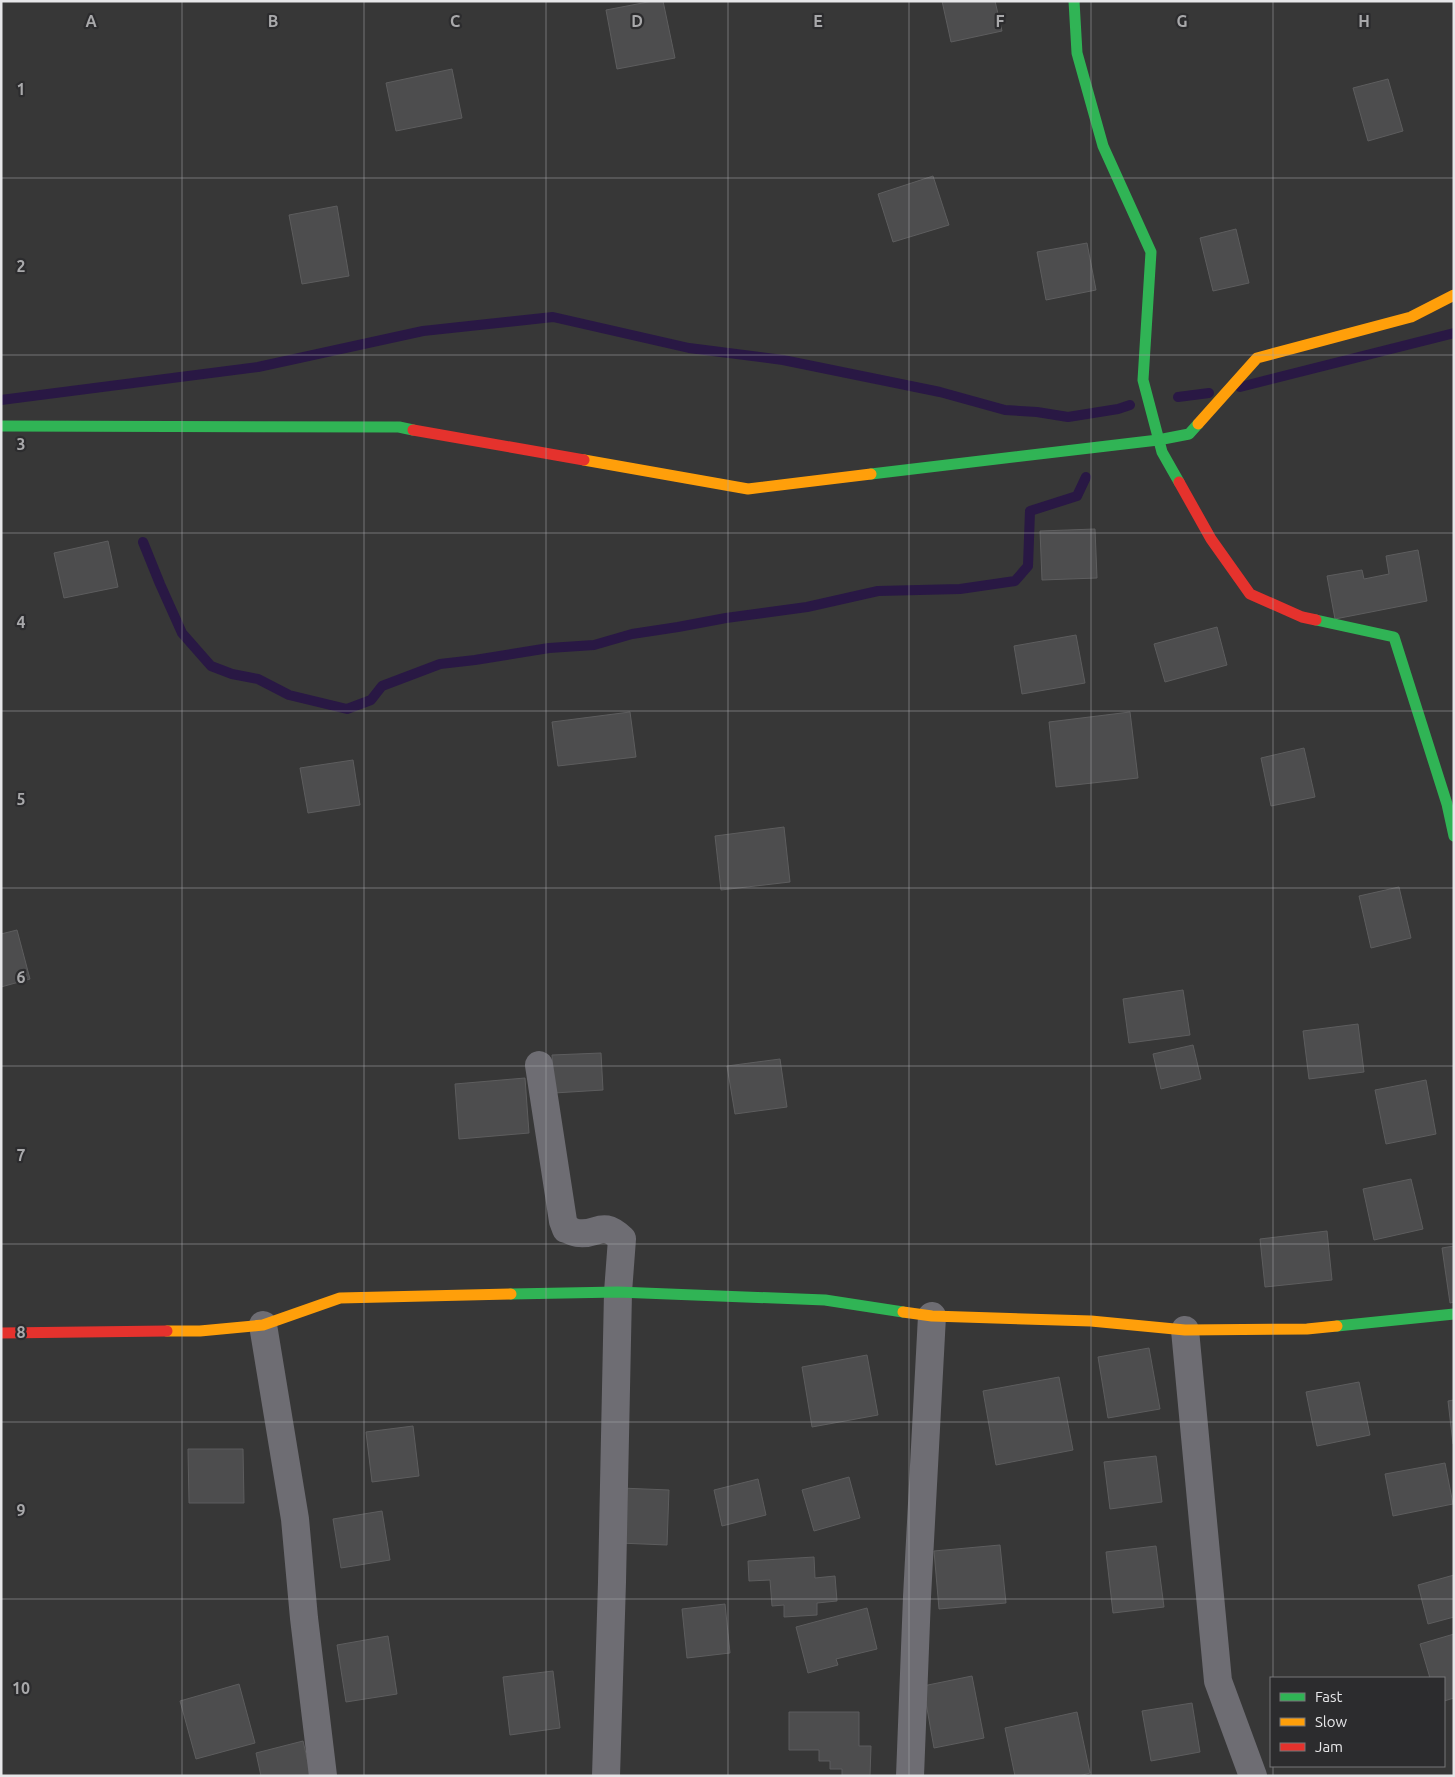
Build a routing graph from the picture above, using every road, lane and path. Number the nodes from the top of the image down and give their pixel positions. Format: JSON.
{"nodes":[{"id":1,"x":1074,"y":1,"type":"edge"},
{"id":2,"x":1454,"y":295,"type":"edge"},
{"id":3,"x":1,"y":426,"type":"edge"},
{"id":4,"x":1158,"y":440,"type":"junction"},
{"id":5,"x":1454,"y":836,"type":"edge"},
{"id":6,"x":539,"y":1065,"type":"dead end"},
{"id":7,"x":618,"y":1292,"type":"junction"},
{"id":8,"x":1454,"y":1314,"type":"edge"},
{"id":9,"x":932,"y":1316,"type":"junction"},
{"id":10,"x":263,"y":1325,"type":"junction"},
{"id":11,"x":1185,"y":1330,"type":"junction"},
{"id":12,"x":1,"y":1332,"type":"edge"},
{"id":13,"x":323,"y":1776,"type":"edge"},
{"id":14,"x":606,"y":1776,"type":"edge"},
{"id":15,"x":910,"y":1776,"type":"edge"},
{"id":16,"x":1253,"y":1776,"type":"edge"}],
"edges":[{"from":1,"to":4,"type":"street"},
{"from":2,"to":4,"type":"street"},
{"from":3,"to":4,"type":"street"},
{"from":4,"to":5,"type":"street"},
{"from":6,"to":7,"type":"street"},
{"from":7,"to":9,"type":"street"},
{"from":7,"to":10,"type":"street"},
{"from":7,"to":14,"type":"street"},
{"from":8,"to":11,"type":"street"},
{"from":9,"to":11,"type":"street"},
{"from":9,"to":15,"type":"street"},
{"from":10,"to":12,"type":"street"},
{"from":10,"to":13,"type":"street"},
{"from":11,"to":16,"type":"street"}]}
